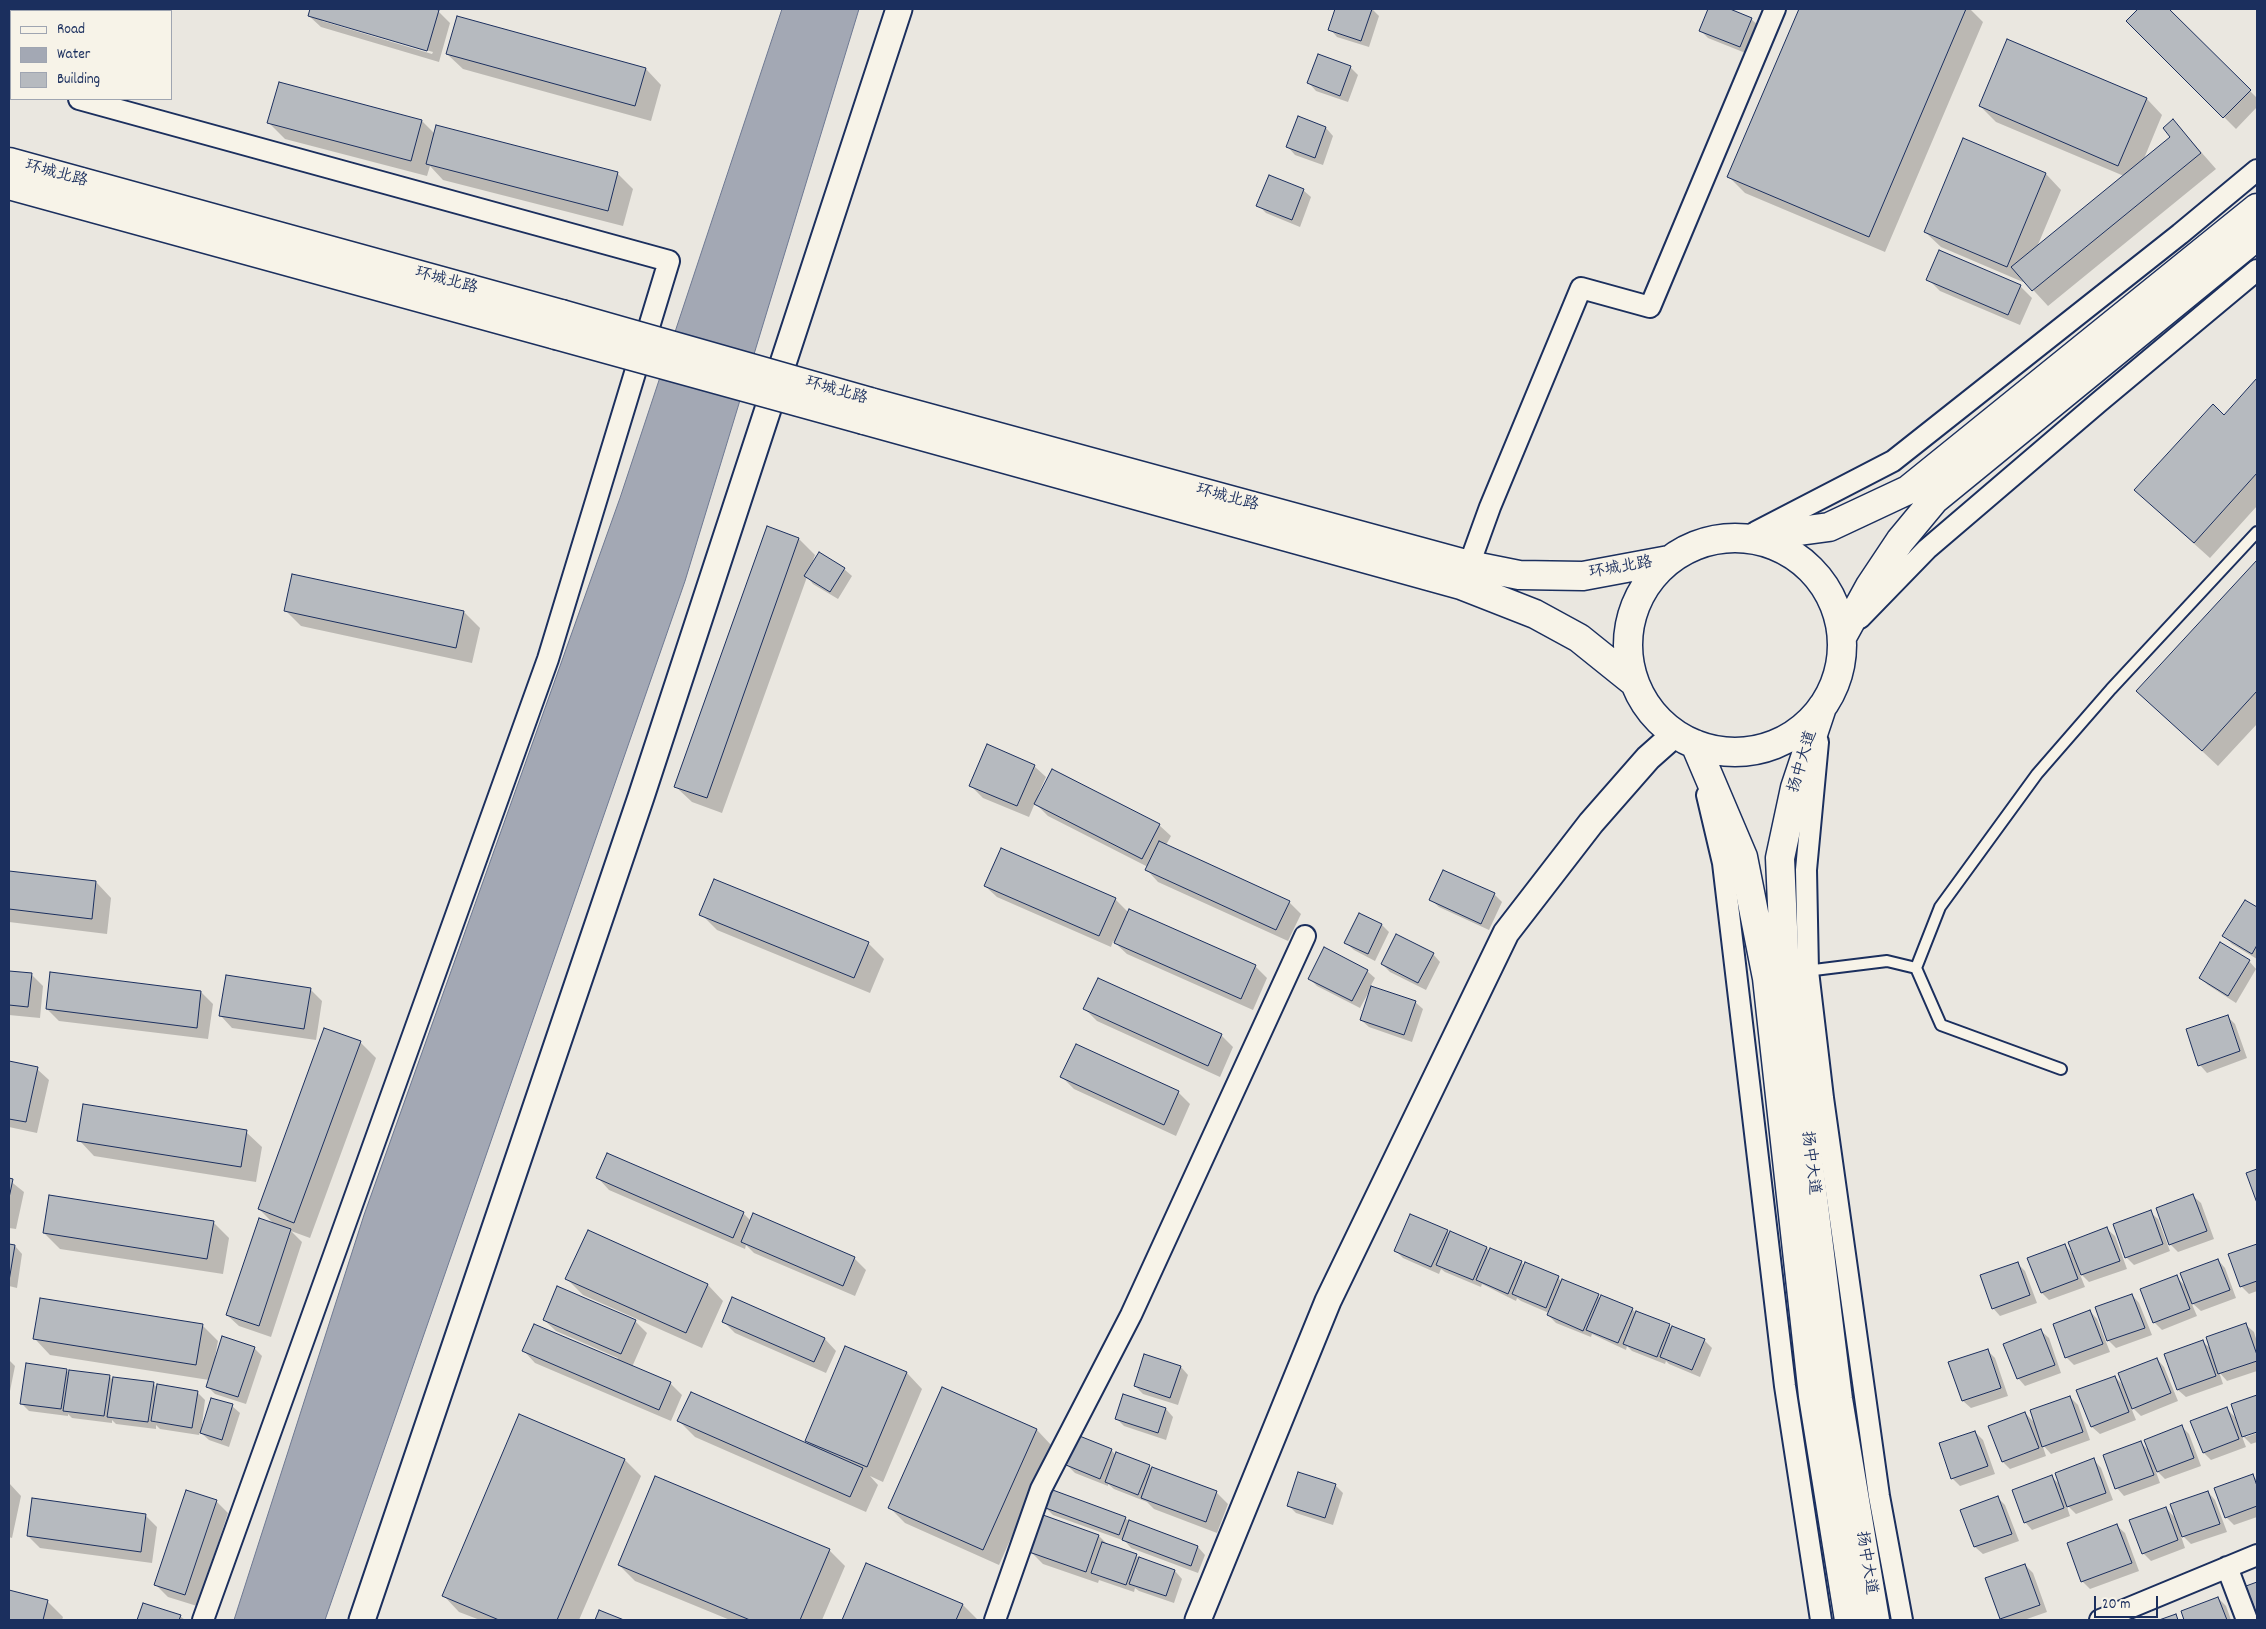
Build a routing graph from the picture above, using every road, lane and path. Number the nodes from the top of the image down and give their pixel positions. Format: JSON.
{"nodes":[{"id":1,"x":899,"y":9,"type":"edge"},
{"id":2,"x":1774,"y":9,"type":"edge"},
{"id":3,"x":83,"y":100,"type":"edge"},
{"id":4,"x":9,"y":162,"type":"edge"},
{"id":5,"x":2257,"y":170,"type":"edge"},
{"id":6,"x":9,"y":185,"type":"edge"},
{"id":7,"x":2257,"y":208,"type":"edge"},
{"id":8,"x":2257,"y":236,"type":"edge"},
{"id":9,"x":2257,"y":270,"type":"edge"},
{"id":10,"x":558,"y":324,"type":"junction"},
{"id":11,"x":867,"y":411,"type":"junction"},
{"id":12,"x":2257,"y":532,"type":"edge"},
{"id":13,"x":1745,"y":538,"type":"junction"},
{"id":14,"x":1669,"y":560,"type":"junction"},
{"id":15,"x":1468,"y":565,"type":"junction"},
{"id":16,"x":1842,"y":638,"type":"junction"},
{"id":17,"x":1634,"y":683,"type":"junction"},
{"id":18,"x":1822,"y":707,"type":"junction"},
{"id":19,"x":1685,"y":739,"type":"junction"},
{"id":20,"x":1305,"y":936,"type":"dead end"},
{"id":21,"x":1916,"y":968,"type":"junction"},
{"id":22,"x":1797,"y":972,"type":"junction"},
{"id":23,"x":2061,"y":1069,"type":"dead end"},
{"id":24,"x":2257,"y":1555,"type":"edge"},
{"id":25,"x":2227,"y":1567,"type":"junction"},
{"id":26,"x":203,"y":1620,"type":"edge"},
{"id":27,"x":362,"y":1620,"type":"edge"},
{"id":28,"x":995,"y":1620,"type":"edge"},
{"id":29,"x":1198,"y":1620,"type":"edge"},
{"id":30,"x":1821,"y":1620,"type":"edge"},
{"id":31,"x":1849,"y":1620,"type":"edge"},
{"id":32,"x":1875,"y":1620,"type":"edge"},
{"id":33,"x":1902,"y":1620,"type":"edge"},
{"id":34,"x":2100,"y":1620,"type":"edge"},
{"id":35,"x":2247,"y":1620,"type":"edge"}],
"edges":[{"from":1,"to":27,"type":"street"},
{"from":2,"to":15,"type":"street"},
{"from":3,"to":26,"type":"street"},
{"from":4,"to":10,"type":"main road","name":"环城北路"},
{"from":5,"to":13,"type":"street"},
{"from":6,"to":10,"type":"main road","name":"环城北路"},
{"from":7,"to":13,"type":"main road"},
{"from":8,"to":16,"type":"main road"},
{"from":9,"to":16,"type":"street"},
{"from":10,"to":11,"type":"main road","name":"环城北路","bridge":true},
{"from":11,"to":15,"type":"main road","name":"环城北路"},
{"from":11,"to":17,"type":"main road","name":"环城北路"},
{"from":12,"to":21,"type":"lane"},
{"from":13,"to":14,"type":"main road"},
{"from":13,"to":16,"type":"main road"},
{"from":14,"to":15,"type":"main road","name":"环城北路"},
{"from":14,"to":17,"type":"main road"},
{"from":16,"to":18,"type":"main road"},
{"from":17,"to":19,"type":"main road"},
{"from":18,"to":19,"type":"main road"},
{"from":18,"to":22,"type":"main road","name":"扬中大道"},
{"from":19,"to":29,"type":"street"},
{"from":19,"to":30,"type":"street"},
{"from":19,"to":31,"type":"main road","name":"扬中大道"},
{"from":20,"to":28,"type":"street"},
{"from":21,"to":22,"type":"lane"},
{"from":21,"to":23,"type":"lane"},
{"from":22,"to":32,"type":"main road","name":"扬中大道"},
{"from":22,"to":33,"type":"street"},
{"from":24,"to":25,"type":"street"},
{"from":25,"to":34,"type":"street"},
{"from":25,"to":35,"type":"street"}]}
